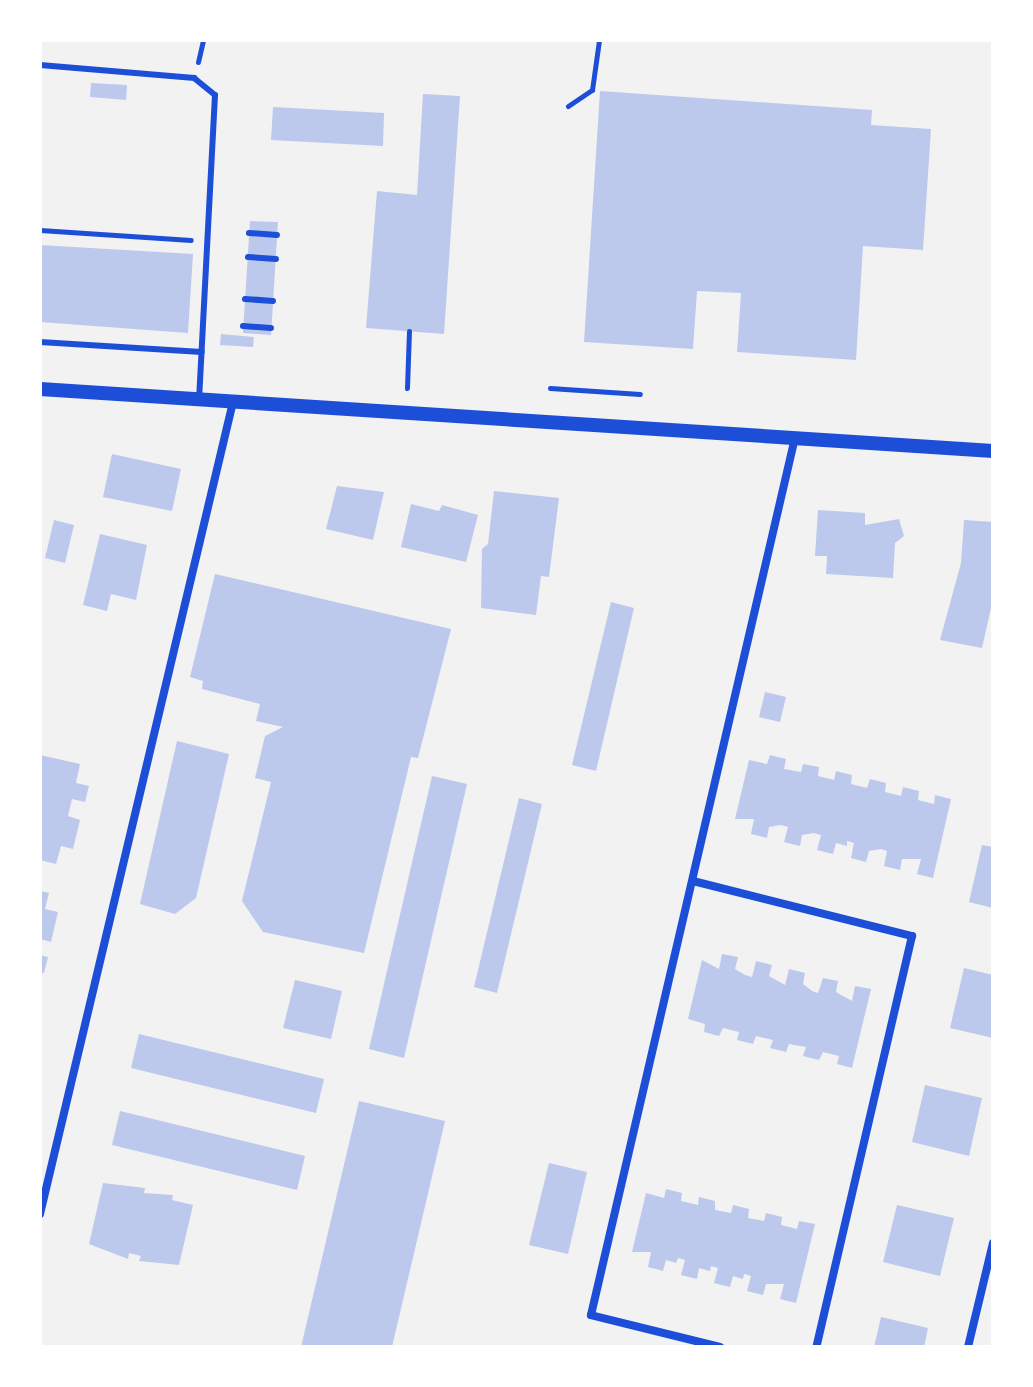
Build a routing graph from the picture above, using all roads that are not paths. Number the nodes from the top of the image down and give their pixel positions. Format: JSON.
{"nodes":[{"id":1,"x":40,"y":65,"type":"edge"},
{"id":2,"x":249,"y":233,"type":"dead end"},
{"id":3,"x":277,"y":235,"type":"dead end"},
{"id":4,"x":248,"y":257,"type":"dead end"},
{"id":5,"x":276,"y":259,"type":"dead end"},
{"id":6,"x":245,"y":299,"type":"dead end"},
{"id":7,"x":273,"y":301,"type":"dead end"},
{"id":8,"x":243,"y":326,"type":"dead end"},
{"id":9,"x":271,"y":328,"type":"dead end"},
{"id":10,"x":40,"y":342,"type":"edge"},
{"id":11,"x":202,"y":352,"type":"junction"},
{"id":12,"x":40,"y":389,"type":"edge"},
{"id":13,"x":199,"y":401,"type":"junction"},
{"id":14,"x":233,"y":402,"type":"junction"},
{"id":15,"x":795,"y":438,"type":"junction"},
{"id":16,"x":993,"y":451,"type":"edge"},
{"id":17,"x":693,"y":881,"type":"junction"},
{"id":18,"x":40,"y":1214,"type":"edge"},
{"id":19,"x":993,"y":1243,"type":"edge"},
{"id":20,"x":720,"y":1347,"type":"edge"},
{"id":21,"x":816,"y":1347,"type":"edge"},
{"id":22,"x":968,"y":1347,"type":"edge"}],
"edges":[{"from":1,"to":11,"type":"lane"},
{"from":2,"to":3,"type":"lane"},
{"from":4,"to":5,"type":"lane"},
{"from":6,"to":7,"type":"lane"},
{"from":8,"to":9,"type":"lane"},
{"from":10,"to":11,"type":"lane"},
{"from":11,"to":13,"type":"lane"},
{"from":12,"to":13,"type":"street"},
{"from":13,"to":14,"type":"street"},
{"from":14,"to":15,"type":"street"},
{"from":14,"to":18,"type":"street"},
{"from":15,"to":16,"type":"street"},
{"from":15,"to":17,"type":"street"},
{"from":17,"to":20,"type":"street"},
{"from":17,"to":21,"type":"street"},
{"from":19,"to":22,"type":"street"}]}
